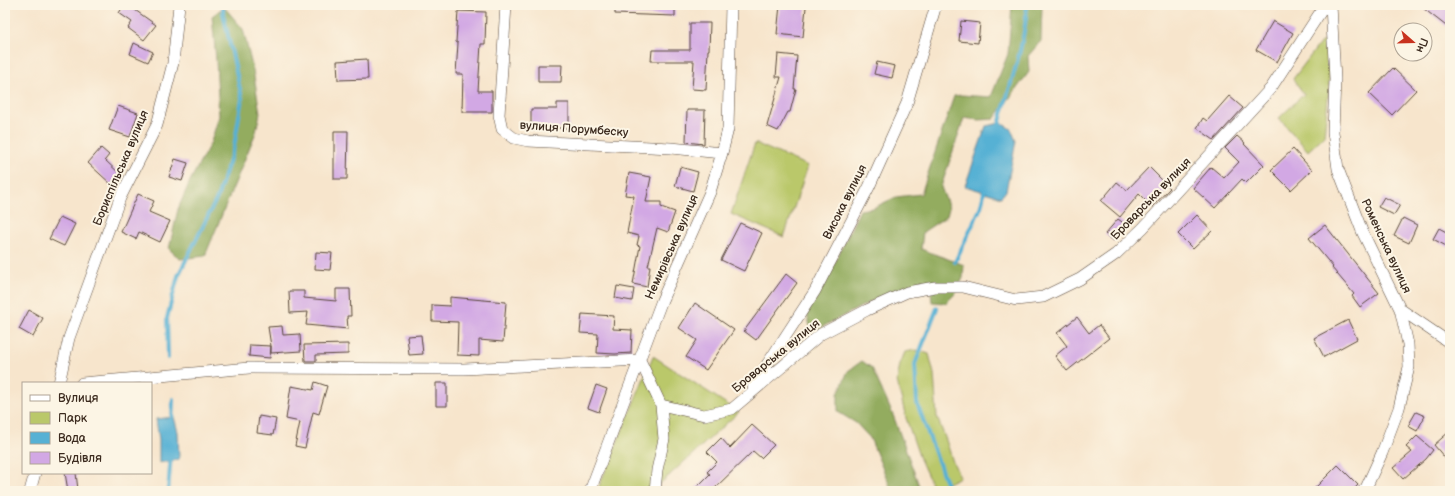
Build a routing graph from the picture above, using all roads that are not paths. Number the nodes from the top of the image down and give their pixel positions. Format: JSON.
{"nodes":[{"id":1,"x":179,"y":5,"type":"edge"},
{"id":2,"x":506,"y":5,"type":"edge"},
{"id":3,"x":731,"y":5,"type":"edge"},
{"id":4,"x":936,"y":5,"type":"edge"},
{"id":5,"x":1325,"y":5,"type":"edge"},
{"id":6,"x":1331,"y":5,"type":"edge"},
{"id":7,"x":722,"y":153,"type":"junction"},
{"id":8,"x":1400,"y":309,"type":"junction"},
{"id":9,"x":1450,"y":342,"type":"edge"},
{"id":10,"x":640,"y":360,"type":"junction"},
{"id":11,"x":59,"y":382,"type":"edge"},
{"id":12,"x":93,"y":382,"type":"edge"},
{"id":13,"x":747,"y":396,"type":"junction"},
{"id":14,"x":661,"y":405,"type":"junction"},
{"id":15,"x":35,"y":474,"type":"edge"},
{"id":16,"x":30,"y":491,"type":"edge"},
{"id":17,"x":590,"y":491,"type":"edge"},
{"id":18,"x":655,"y":491,"type":"edge"},
{"id":19,"x":1363,"y":491,"type":"edge"}],
"edges":[{"from":1,"to":11,"type":"street","name":"Бориспільська вулиця"},
{"from":2,"to":7,"type":"street","name":"вулиця Порумбеску"},
{"from":3,"to":7,"type":"street","name":"Немирівська вулиця"},
{"from":4,"to":13,"type":"street","name":"Висока вулиця"},
{"from":5,"to":13,"type":"street","name":"Броварська вулиця"},
{"from":6,"to":8,"type":"street","name":"Роменська вулиця"},
{"from":7,"to":10,"type":"street","name":"Немирівська вулиця"},
{"from":8,"to":9,"type":"street"},
{"from":8,"to":19,"type":"street","name":"Роменська вулиця"},
{"from":10,"to":12,"type":"street"},
{"from":10,"to":14,"type":"street"},
{"from":10,"to":17,"type":"street","name":"Немирівська вулиця"},
{"from":13,"to":14,"type":"street","name":"Броварська вулиця"},
{"from":14,"to":18,"type":"street"},
{"from":15,"to":16,"type":"street"}]}
